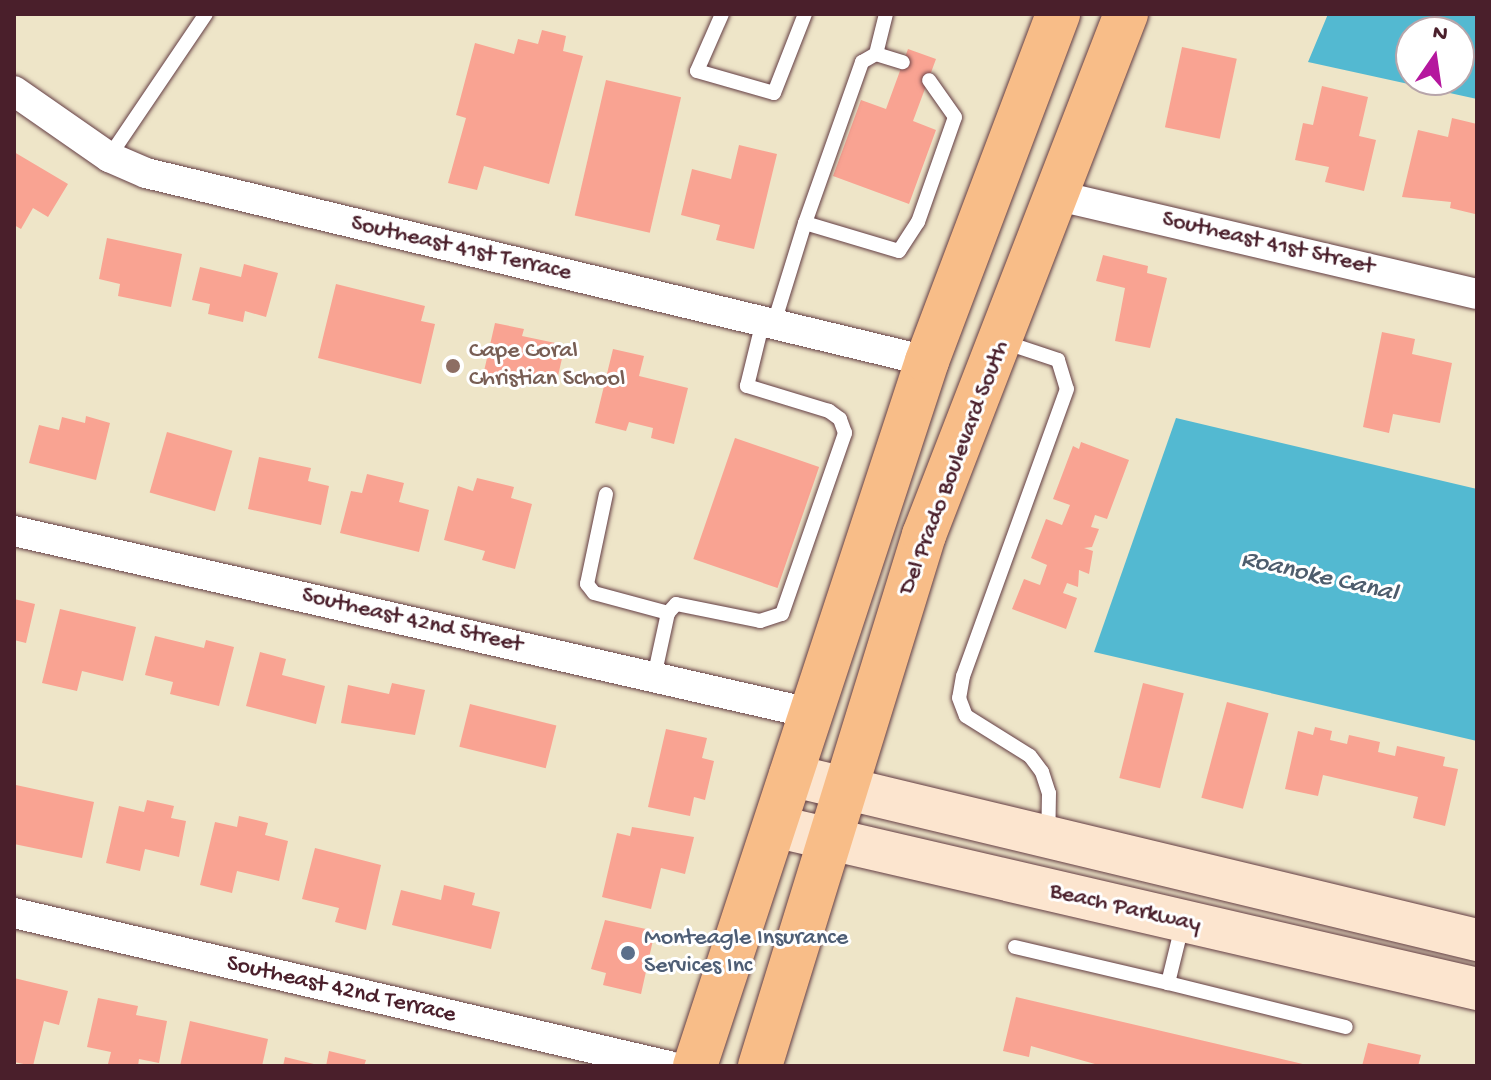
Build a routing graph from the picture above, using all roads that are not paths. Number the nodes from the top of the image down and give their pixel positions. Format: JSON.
{"nodes":[{"id":1,"x":206,"y":14,"type":"edge"},
{"id":2,"x":722,"y":14,"type":"edge"},
{"id":3,"x":805,"y":14,"type":"edge"},
{"id":4,"x":886,"y":14,"type":"edge"},
{"id":5,"x":1058,"y":14,"type":"edge"},
{"id":6,"x":1126,"y":14,"type":"edge"},
{"id":7,"x":876,"y":54,"type":"junction"},
{"id":8,"x":903,"y":62,"type":"dead end"},
{"id":9,"x":929,"y":80,"type":"dead end"},
{"id":10,"x":14,"y":91,"type":"edge"},
{"id":11,"x":1016,"y":133,"type":"junction"},
{"id":12,"x":109,"y":157,"type":"junction"},
{"id":13,"x":1059,"y":196,"type":"junction"},
{"id":14,"x":805,"y":223,"type":"junction"},
{"id":15,"x":1477,"y":294,"type":"edge"},
{"id":16,"x":768,"y":322,"type":"junction"},
{"id":17,"x":1003,"y":342,"type":"junction"},
{"id":18,"x":927,"y":361,"type":"junction"},
{"id":19,"x":606,"y":494,"type":"dead end"},
{"id":20,"x":14,"y":531,"type":"edge"},
{"id":21,"x":924,"y":535,"type":"junction"},
{"id":22,"x":668,"y":613,"type":"junction"},
{"id":23,"x":654,"y":677,"type":"junction"},
{"id":24,"x":810,"y":713,"type":"junction"},
{"id":25,"x":790,"y":775,"type":"junction"},
{"id":26,"x":846,"y":789,"type":"junction"},
{"id":27,"x":774,"y":826,"type":"junction"},
{"id":28,"x":1048,"y":840,"type":"junction"},
{"id":29,"x":829,"y":841,"type":"junction"},
{"id":30,"x":14,"y":913,"type":"edge"},
{"id":31,"x":1183,"y":922,"type":"junction"},
{"id":32,"x":1477,"y":940,"type":"edge"},
{"id":33,"x":1015,"y":947,"type":"dead end"},
{"id":34,"x":1168,"y":983,"type":"junction"},
{"id":35,"x":1477,"y":989,"type":"edge"},
{"id":36,"x":1346,"y":1027,"type":"dead end"},
{"id":37,"x":669,"y":1066,"type":"edge"},
{"id":38,"x":695,"y":1066,"type":"edge"},
{"id":39,"x":760,"y":1066,"type":"edge"}],
"edges":[{"from":1,"to":12,"type":"lane"},
{"from":2,"to":3,"type":"lane"},
{"from":4,"to":7,"type":"lane"},
{"from":5,"to":11,"type":"main road"},
{"from":6,"to":13,"type":"main road","name":"Del Prado Boulevard South"},
{"from":7,"to":8,"type":"lane"},
{"from":7,"to":14,"type":"lane"},
{"from":9,"to":14,"type":"lane"},
{"from":10,"to":12,"type":"street","name":"Southeast 41st Terrace"},
{"from":11,"to":13,"type":"main road"},
{"from":11,"to":18,"type":"main road"},
{"from":12,"to":16,"type":"street","name":"Southeast 41st Terrace"},
{"from":13,"to":15,"type":"street","name":"Southeast 41st Street"},
{"from":13,"to":17,"type":"main road","name":"Del Prado Boulevard South"},
{"from":14,"to":16,"type":"lane"},
{"from":16,"to":18,"type":"street","name":"Southeast 41st Terrace"},
{"from":16,"to":22,"type":"lane"},
{"from":17,"to":21,"type":"main road","name":"Del Prado Boulevard South"},
{"from":17,"to":28,"type":"lane"},
{"from":18,"to":21,"type":"main road"},
{"from":18,"to":24,"type":"main road"},
{"from":19,"to":22,"type":"lane"},
{"from":20,"to":23,"type":"street","name":"Southeast 42nd Street"},
{"from":21,"to":26,"type":"main road","name":"Del Prado Boulevard South"},
{"from":22,"to":23,"type":"lane"},
{"from":23,"to":24,"type":"street","name":"Southeast 42nd Street"},
{"from":24,"to":25,"type":"main road"},
{"from":25,"to":26,"type":"street","name":"Beach Parkway"},
{"from":25,"to":27,"type":"main road"},
{"from":26,"to":28,"type":"street","name":"Beach Parkway"},
{"from":26,"to":29,"type":"main road","name":"Del Prado Boulevard South"},
{"from":27,"to":29,"type":"street","name":"Beach Parkway"},
{"from":27,"to":38,"type":"main road"},
{"from":28,"to":32,"type":"street","name":"Beach Parkway"},
{"from":29,"to":31,"type":"street","name":"Beach Parkway"},
{"from":29,"to":39,"type":"main road","name":"Del Prado Boulevard South"},
{"from":30,"to":37,"type":"street","name":"Southeast 42nd Terrace"},
{"from":31,"to":34,"type":"lane"},
{"from":31,"to":35,"type":"street","name":"Beach Parkway"},
{"from":33,"to":34,"type":"lane"},
{"from":34,"to":36,"type":"lane"}]}
